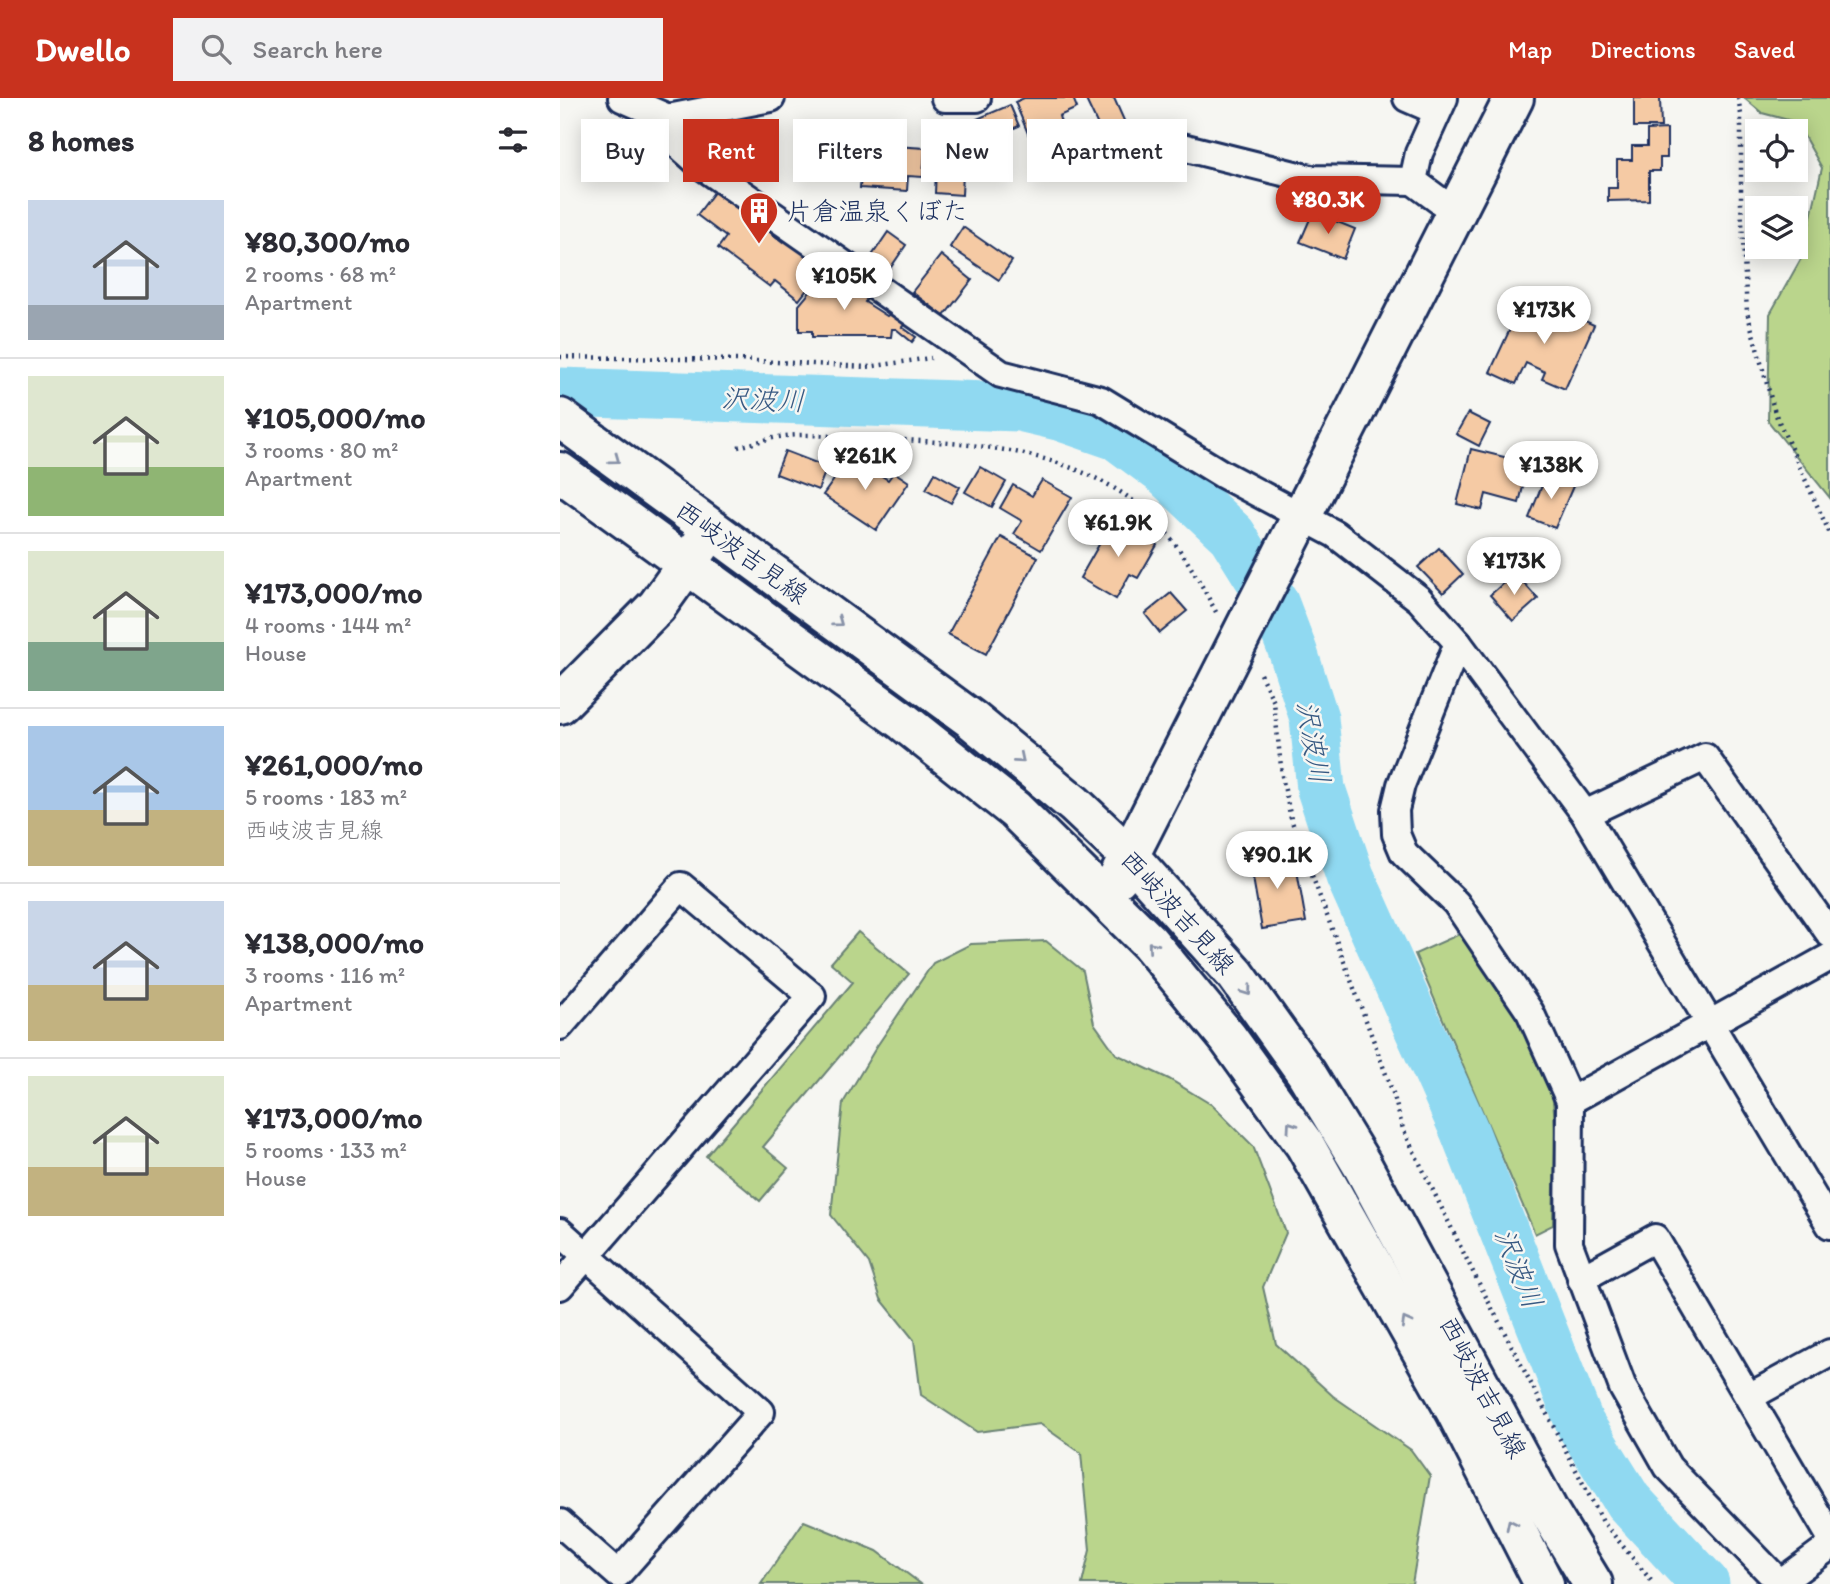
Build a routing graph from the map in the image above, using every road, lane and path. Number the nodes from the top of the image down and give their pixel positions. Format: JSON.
{"nodes":[{"id":1,"x":622,"y":98,"type":"edge"},
{"id":2,"x":771,"y":98,"type":"edge"},
{"id":3,"x":945,"y":98,"type":"edge"},
{"id":4,"x":977,"y":98,"type":"edge"},
{"id":5,"x":1407,"y":98,"type":"edge"},
{"id":6,"x":1514,"y":98,"type":"edge"},
{"id":7,"x":1738,"y":98,"type":"edge"},
{"id":8,"x":1441,"y":104,"type":"edge"},
{"id":9,"x":668,"y":118,"type":"junction"},
{"id":10,"x":1187,"y":148,"type":"edge"},
{"id":11,"x":1413,"y":181,"type":"junction"},
{"id":12,"x":1455,"y":212,"type":"junction"},
{"id":13,"x":970,"y":352,"type":"junction"},
{"id":14,"x":560,"y":357,"type":"edge"},
{"id":15,"x":560,"y":418,"type":"edge"},
{"id":16,"x":738,"y":447,"type":"dead end"},
{"id":17,"x":560,"y":472,"type":"edge"},
{"id":18,"x":711,"y":529,"type":"junction"},
{"id":19,"x":1294,"y":531,"type":"junction"},
{"id":20,"x":1830,"y":534,"type":"edge"},
{"id":21,"x":687,"y":566,"type":"junction"},
{"id":22,"x":1229,"y":623,"type":"junction"},
{"id":23,"x":1458,"y":643,"type":"junction"},
{"id":24,"x":1260,"y":674,"type":"dead end"},
{"id":25,"x":560,"y":704,"type":"edge"},
{"id":26,"x":1585,"y":814,"type":"junction"},
{"id":27,"x":1129,"y":856,"type":"junction"},
{"id":28,"x":1108,"y":899,"type":"junction"},
{"id":29,"x":1830,"y":934,"type":"edge"},
{"id":30,"x":1830,"y":957,"type":"edge"},
{"id":31,"x":1710,"y":1023,"type":"junction"},
{"id":32,"x":560,"y":1026,"type":"edge"},
{"id":33,"x":1570,"y":1101,"type":"junction"},
{"id":34,"x":1830,"y":1225,"type":"edge"},
{"id":35,"x":560,"y":1231,"type":"edge"},
{"id":36,"x":587,"y":1256,"type":"junction"},
{"id":37,"x":1581,"y":1279,"type":"junction"},
{"id":38,"x":560,"y":1286,"type":"edge"},
{"id":39,"x":1830,"y":1353,"type":"edge"},
{"id":40,"x":1749,"y":1397,"type":"junction"},
{"id":41,"x":560,"y":1523,"type":"edge"},
{"id":42,"x":1830,"y":1536,"type":"edge"},
{"id":43,"x":1830,"y":1546,"type":"edge"},
{"id":44,"x":1544,"y":1584,"type":"edge"},
{"id":45,"x":1593,"y":1584,"type":"edge"},
{"id":46,"x":1654,"y":1584,"type":"edge"},
{"id":47,"x":1780,"y":1584,"type":"edge"}],
"edges":[{"from":1,"to":9,"type":"street"},
{"from":2,"to":9,"type":"street"},
{"from":3,"to":4,"type":"street"},
{"from":5,"to":8,"type":"street"},
{"from":6,"to":12,"type":"main road"},
{"from":7,"to":20,"type":"path"},
{"from":8,"to":11,"type":"street"},
{"from":9,"to":13,"type":"street"},
{"from":10,"to":11,"type":"street"},
{"from":11,"to":12,"type":"street"},
{"from":12,"to":19,"type":"main road"},
{"from":13,"to":14,"type":"path"},
{"from":13,"to":19,"type":"street"},
{"from":15,"to":18,"type":"main road","name":"西岐波吉見線","one_way":true},
{"from":16,"to":22,"type":"path"},
{"from":17,"to":21,"type":"main road","name":"西岐波吉見線"},
{"from":18,"to":21,"type":"main road"},
{"from":18,"to":27,"type":"main road","name":"西岐波吉見線","one_way":true},
{"from":19,"to":22,"type":"main road"},
{"from":19,"to":23,"type":"street"},
{"from":21,"to":25,"type":"main road"},
{"from":21,"to":28,"type":"main road","name":"西岐波吉見線"},
{"from":22,"to":27,"type":"main road"},
{"from":23,"to":26,"type":"street"},
{"from":23,"to":33,"type":"street"},
{"from":24,"to":46,"type":"path"},
{"from":26,"to":29,"type":"street"},
{"from":26,"to":31,"type":"street"},
{"from":27,"to":28,"type":"main road"},
{"from":27,"to":45,"type":"main road","name":"西岐波吉見線","one_way":true},
{"from":44,"to":28,"type":"main road","name":"西岐波吉見線","one_way":true},
{"from":30,"to":31,"type":"street"},
{"from":31,"to":33,"type":"street"},
{"from":31,"to":34,"type":"street"},
{"from":32,"to":36,"type":"street"},
{"from":33,"to":37,"type":"street"},
{"from":35,"to":36,"type":"street"},
{"from":36,"to":38,"type":"street"},
{"from":36,"to":41,"type":"street"},
{"from":37,"to":40,"type":"street"},
{"from":37,"to":47,"type":"street"},
{"from":39,"to":40,"type":"street"},
{"from":40,"to":42,"type":"street"},
{"from":43,"to":47,"type":"street"}]}
